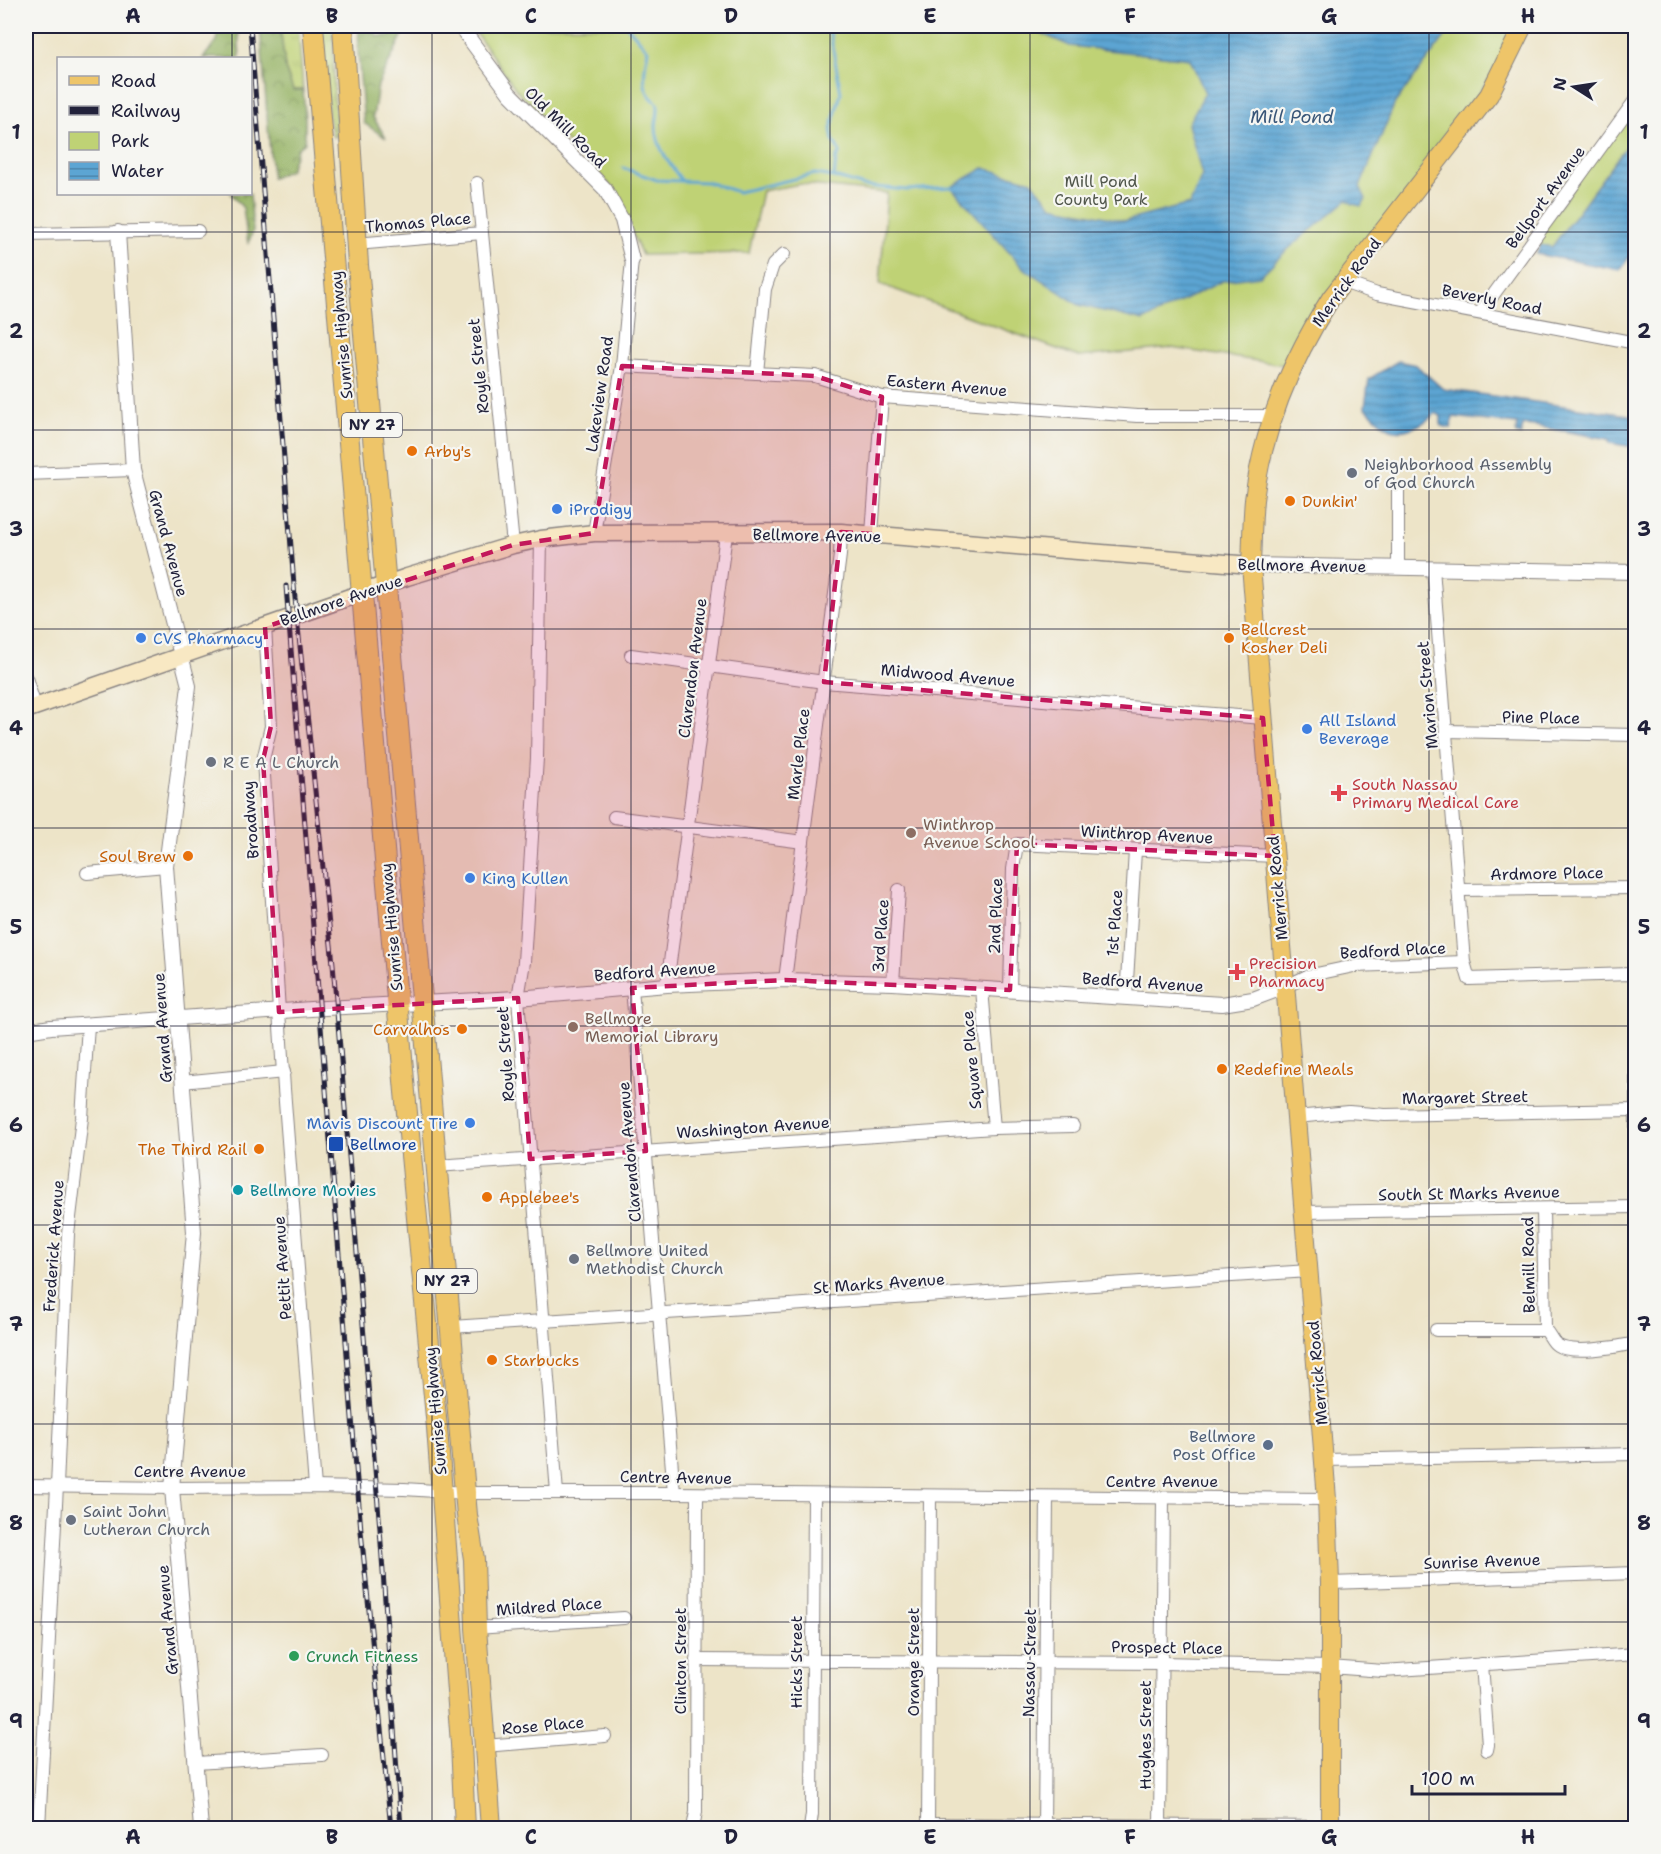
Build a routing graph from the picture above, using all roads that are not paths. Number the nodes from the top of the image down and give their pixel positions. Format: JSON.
{"nodes":[{"id":1,"x":313,"y":26,"type":"edge"},
{"id":2,"x":343,"y":26,"type":"edge"},
{"id":3,"x":460,"y":26,"type":"edge"},
{"id":4,"x":1523,"y":26,"type":"edge"},
{"id":5,"x":1635,"y":99,"type":"edge"},
{"id":6,"x":477,"y":183,"type":"dead end"},
{"id":7,"x":354,"y":215,"type":"junction"},
{"id":8,"x":330,"y":216,"type":"junction"},
{"id":9,"x":198,"y":231,"type":"dead end"},
{"id":10,"x":118,"y":232,"type":"junction"},
{"id":11,"x":482,"y":233,"type":"junction"},
{"id":12,"x":26,"y":234,"type":"edge"},
{"id":13,"x":356,"y":244,"type":"junction"},
{"id":14,"x":784,"y":254,"type":"dead end"},
{"id":15,"x":632,"y":260,"type":"joint"},
{"id":16,"x":1343,"y":282,"type":"junction"},
{"id":17,"x":1480,"y":313,"type":"junction"},
{"id":18,"x":1635,"y":343,"type":"edge"},
{"id":19,"x":622,"y":366,"type":"junction"},
{"id":20,"x":757,"y":373,"type":"junction"},
{"id":21,"x":882,"y":397,"type":"junction"},
{"id":22,"x":1274,"y":416,"type":"junction"},
{"id":23,"x":133,"y":470,"type":"junction"},
{"id":24,"x":26,"y":474,"type":"edge"},
{"id":25,"x":1398,"y":489,"type":"dead end"},
{"id":26,"x":841,"y":532,"type":"junction"},
{"id":27,"x":594,"y":533,"type":"junction"},
{"id":28,"x":726,"y":534,"type":"junction"},
{"id":29,"x":872,"y":534,"type":"junction"},
{"id":30,"x":541,"y":539,"type":"junction"},
{"id":31,"x":513,"y":545,"type":"junction"},
{"id":32,"x":1251,"y":565,"type":"junction"},
{"id":33,"x":1398,"y":567,"type":"junction"},
{"id":34,"x":1433,"y":568,"type":"junction"},
{"id":35,"x":1635,"y":572,"type":"edge"},
{"id":36,"x":385,"y":584,"type":"junction"},
{"id":37,"x":363,"y":592,"type":"junction"},
{"id":38,"x":265,"y":627,"type":"junction"},
{"id":39,"x":631,"y":655,"type":"dead end"},
{"id":40,"x":182,"y":657,"type":"junction"},
{"id":41,"x":709,"y":666,"type":"junction"},
{"id":42,"x":26,"y":678,"type":"edge"},
{"id":43,"x":824,"y":682,"type":"junction"},
{"id":44,"x":30,"y":708,"type":"edge"},
{"id":45,"x":1263,"y":718,"type":"junction"},
{"id":46,"x":1446,"y":731,"type":"junction"},
{"id":47,"x":1635,"y":735,"type":"edge"},
{"id":48,"x":614,"y":817,"type":"dead end"},
{"id":49,"x":688,"y":828,"type":"junction"},
{"id":50,"x":803,"y":842,"type":"junction"},
{"id":51,"x":1017,"y":844,"type":"joint"},
{"id":52,"x":1135,"y":851,"type":"junction"},
{"id":53,"x":1275,"y":856,"type":"junction"},
{"id":54,"x":166,"y":866,"type":"junction"},
{"id":55,"x":87,"y":873,"type":"dead end"},
{"id":56,"x":1635,"y":888,"type":"edge"},
{"id":57,"x":899,"y":890,"type":"dead end"},
{"id":58,"x":1459,"y":890,"type":"junction"},
{"id":59,"x":1464,"y":962,"type":"junction"},
{"id":60,"x":1635,"y":977,"type":"edge"},
{"id":61,"x":785,"y":980,"type":"junction"},
{"id":62,"x":894,"y":983,"type":"junction"},
{"id":63,"x":667,"y":985,"type":"junction"},
{"id":64,"x":1285,"y":987,"type":"junction"},
{"id":65,"x":632,"y":988,"type":"junction"},
{"id":66,"x":982,"y":989,"type":"junction"},
{"id":67,"x":1010,"y":990,"type":"junction"},
{"id":68,"x":1126,"y":997,"type":"junction"},
{"id":69,"x":518,"y":998,"type":"junction"},
{"id":70,"x":421,"y":1003,"type":"junction"},
{"id":71,"x":398,"y":1004,"type":"junction"},
{"id":72,"x":279,"y":1012,"type":"junction"},
{"id":73,"x":177,"y":1018,"type":"junction"},
{"id":74,"x":88,"y":1025,"type":"junction"},
{"id":75,"x":26,"y":1031,"type":"edge"},
{"id":76,"x":1635,"y":1053,"type":"edge"},
{"id":77,"x":284,"y":1072,"type":"junction"},
{"id":78,"x":182,"y":1082,"type":"junction"},
{"id":79,"x":1635,"y":1110,"type":"edge"},
{"id":80,"x":1296,"y":1117,"type":"junction"},
{"id":81,"x":1073,"y":1126,"type":"dead end"},
{"id":82,"x":994,"y":1128,"type":"junction"},
{"id":83,"x":1635,"y":1141,"type":"edge"},
{"id":84,"x":645,"y":1151,"type":"junction"},
{"id":85,"x":530,"y":1159,"type":"junction"},
{"id":86,"x":436,"y":1166,"type":"junction"},
{"id":87,"x":1635,"y":1207,"type":"edge"},
{"id":88,"x":1543,"y":1209,"type":"junction"},
{"id":89,"x":1304,"y":1212,"type":"junction"},
{"id":90,"x":1309,"y":1270,"type":"junction"},
{"id":91,"x":659,"y":1314,"type":"junction"},
{"id":92,"x":543,"y":1322,"type":"junction"},
{"id":93,"x":451,"y":1327,"type":"junction"},
{"id":94,"x":1436,"y":1330,"type":"dead end"},
{"id":95,"x":1545,"y":1330,"type":"junction"},
{"id":96,"x":1635,"y":1343,"type":"edge"},
{"id":97,"x":1635,"y":1454,"type":"edge"},
{"id":98,"x":1324,"y":1460,"type":"junction"},
{"id":99,"x":26,"y":1486,"type":"edge"},
{"id":100,"x":57,"y":1486,"type":"junction"},
{"id":101,"x":315,"y":1487,"type":"junction"},
{"id":102,"x":172,"y":1488,"type":"junction"},
{"id":103,"x":442,"y":1491,"type":"junction"},
{"id":104,"x":466,"y":1493,"type":"junction"},
{"id":105,"x":557,"y":1493,"type":"junction"},
{"id":106,"x":674,"y":1493,"type":"junction"},
{"id":107,"x":697,"y":1494,"type":"junction"},
{"id":108,"x":814,"y":1495,"type":"junction"},
{"id":109,"x":930,"y":1496,"type":"junction"},
{"id":110,"x":1047,"y":1497,"type":"junction"},
{"id":111,"x":1163,"y":1498,"type":"junction"},
{"id":112,"x":1327,"y":1499,"type":"junction"},
{"id":113,"x":1635,"y":1573,"type":"edge"},
{"id":114,"x":1330,"y":1582,"type":"junction"},
{"id":115,"x":624,"y":1618,"type":"dead end"},
{"id":116,"x":476,"y":1628,"type":"junction"},
{"id":117,"x":1635,"y":1654,"type":"edge"},
{"id":118,"x":696,"y":1660,"type":"junction"},
{"id":119,"x":813,"y":1660,"type":"junction"},
{"id":120,"x":929,"y":1661,"type":"junction"},
{"id":121,"x":1045,"y":1662,"type":"junction"},
{"id":122,"x":1162,"y":1663,"type":"junction"},
{"id":123,"x":1482,"y":1664,"type":"junction"},
{"id":124,"x":1330,"y":1667,"type":"junction"},
{"id":125,"x":605,"y":1736,"type":"dead end"},
{"id":126,"x":485,"y":1746,"type":"junction"},
{"id":127,"x":1487,"y":1750,"type":"dead end"},
{"id":128,"x":322,"y":1755,"type":"dead end"},
{"id":129,"x":196,"y":1763,"type":"junction"},
{"id":130,"x":928,"y":1826,"type":"edge"},
{"id":131,"x":1044,"y":1827,"type":"edge"},
{"id":132,"x":1160,"y":1827,"type":"edge"},
{"id":133,"x":39,"y":1828,"type":"edge"},
{"id":134,"x":201,"y":1828,"type":"edge"},
{"id":135,"x":465,"y":1828,"type":"edge"},
{"id":136,"x":491,"y":1828,"type":"edge"},
{"id":137,"x":693,"y":1828,"type":"edge"},
{"id":138,"x":810,"y":1828,"type":"edge"},
{"id":139,"x":1330,"y":1828,"type":"edge"}],
"edges":[{"from":1,"to":8,"type":"highway","name":"Sunrise Highway","number":"NY 27"},
{"from":2,"to":7,"type":"highway","name":"Sunrise Highway","number":"NY 27"},
{"from":3,"to":15,"type":"street","name":"Old Mill Road"},
{"from":4,"to":16,"type":"main road","name":"Merrick Road"},
{"from":5,"to":17,"type":"street","name":"Bellport Avenue"},
{"from":6,"to":11,"type":"street","name":"Royle Street"},
{"from":7,"to":8,"type":"street"},
{"from":7,"to":13,"type":"highway","name":"Sunrise Highway","number":"NY 27"},
{"from":8,"to":37,"type":"highway","name":"Sunrise Highway","number":"NY 27"},
{"from":9,"to":10,"type":"street"},
{"from":10,"to":12,"type":"street"},
{"from":10,"to":23,"type":"street","name":"Grand Avenue"},
{"from":11,"to":13,"type":"street","name":"Thomas Place"},
{"from":11,"to":31,"type":"street","name":"Royle Street"},
{"from":13,"to":36,"type":"highway","name":"Sunrise Highway","number":"NY 27"},
{"from":14,"to":20,"type":"street"},
{"from":15,"to":19,"type":"street","name":"Lakeview Road"},
{"from":16,"to":17,"type":"street","name":"Beverly Road"},
{"from":16,"to":22,"type":"main road","name":"Merrick Road"},
{"from":17,"to":18,"type":"street","name":"Beverly Road"},
{"from":19,"to":20,"type":"street","name":"Eastern Avenue"},
{"from":19,"to":27,"type":"street","name":"Lakeview Road"},
{"from":20,"to":21,"type":"street","name":"Eastern Avenue"},
{"from":21,"to":22,"type":"street","name":"Eastern Avenue"},
{"from":21,"to":29,"type":"street"},
{"from":22,"to":32,"type":"main road","name":"Merrick Road"},
{"from":23,"to":24,"type":"street"},
{"from":23,"to":40,"type":"street","name":"Grand Avenue"},
{"from":25,"to":33,"type":"street"},
{"from":26,"to":28,"type":"main road","name":"Bellmore Avenue"},
{"from":26,"to":29,"type":"main road","name":"Bellmore Avenue"},
{"from":26,"to":43,"type":"street","name":"Marle Place"},
{"from":27,"to":28,"type":"main road","name":"Bellmore Avenue"},
{"from":27,"to":30,"type":"main road","name":"Bellmore Avenue"},
{"from":28,"to":41,"type":"street","name":"Clarendon Avenue"},
{"from":29,"to":32,"type":"main road","name":"Bellmore Avenue"},
{"from":30,"to":31,"type":"main road","name":"Bellmore Avenue"},
{"from":30,"to":69,"type":"street","name":"Royle Street"},
{"from":31,"to":36,"type":"main road","name":"Bellmore Avenue"},
{"from":32,"to":33,"type":"street","name":"Bellmore Avenue"},
{"from":32,"to":45,"type":"main road","name":"Merrick Road"},
{"from":33,"to":34,"type":"street","name":"Bellmore Avenue"},
{"from":34,"to":35,"type":"street","name":"Bellmore Avenue"},
{"from":34,"to":46,"type":"street","name":"Marion Street"},
{"from":36,"to":37,"type":"main road","name":"Bellmore Avenue"},
{"from":36,"to":70,"type":"highway","name":"Sunrise Highway","number":"NY 27"},
{"from":37,"to":38,"type":"main road","name":"Bellmore Avenue"},
{"from":37,"to":71,"type":"highway","name":"Sunrise Highway","number":"NY 27"},
{"from":38,"to":40,"type":"main road","name":"Bellmore Avenue"},
{"from":38,"to":72,"type":"street","name":"Broadway"},
{"from":39,"to":41,"type":"street","name":"Midwood Avenue"},
{"from":40,"to":44,"type":"main road","name":"Bellmore Avenue"},
{"from":40,"to":54,"type":"street","name":"Grand Avenue"},
{"from":41,"to":43,"type":"street","name":"Midwood Avenue"},
{"from":41,"to":49,"type":"street","name":"Clarendon Avenue"},
{"from":42,"to":44,"type":"street"},
{"from":43,"to":45,"type":"street","name":"Midwood Avenue"},
{"from":43,"to":50,"type":"street","name":"Marle Place"},
{"from":45,"to":53,"type":"main road","name":"Merrick Road"},
{"from":46,"to":47,"type":"street","name":"Pine Place"},
{"from":46,"to":58,"type":"street","name":"Marion Street"},
{"from":48,"to":49,"type":"street"},
{"from":49,"to":50,"type":"street"},
{"from":49,"to":63,"type":"street","name":"Clarendon Avenue"},
{"from":50,"to":61,"type":"street","name":"Marle Place"},
{"from":51,"to":52,"type":"street","name":"Winthrop Avenue"},
{"from":51,"to":67,"type":"street","name":"2nd Place"},
{"from":52,"to":53,"type":"street","name":"Winthrop Avenue"},
{"from":52,"to":68,"type":"street","name":"1st Place"},
{"from":53,"to":64,"type":"main road","name":"Merrick Road"},
{"from":54,"to":55,"type":"street"},
{"from":54,"to":73,"type":"street","name":"Grand Avenue"},
{"from":56,"to":58,"type":"street","name":"Ardmore Place"},
{"from":57,"to":62,"type":"street","name":"3rd Place"},
{"from":58,"to":59,"type":"street","name":"Marion Street"},
{"from":59,"to":60,"type":"street","name":"Bedford Place"},
{"from":59,"to":64,"type":"street","name":"Bedford Place"},
{"from":61,"to":62,"type":"street","name":"Bedford Avenue"},
{"from":61,"to":63,"type":"street","name":"Bedford Avenue"},
{"from":62,"to":66,"type":"street","name":"Bedford Avenue"},
{"from":63,"to":65,"type":"street","name":"Bedford Avenue"},
{"from":64,"to":68,"type":"street","name":"Bedford Avenue"},
{"from":64,"to":80,"type":"main road","name":"Merrick Road"},
{"from":65,"to":69,"type":"street","name":"Bedford Avenue"},
{"from":65,"to":84,"type":"street","name":"Clarendon Avenue"},
{"from":66,"to":67,"type":"street","name":"Bedford Avenue"},
{"from":66,"to":82,"type":"street","name":"Square Place"},
{"from":67,"to":68,"type":"street","name":"Bedford Avenue"},
{"from":69,"to":70,"type":"street","name":"Bedford Avenue"},
{"from":69,"to":85,"type":"street","name":"Royle Street"},
{"from":70,"to":71,"type":"street","name":"Bedford Avenue"},
{"from":70,"to":86,"type":"highway","name":"Sunrise Highway","number":"NY 27"},
{"from":71,"to":72,"type":"street","name":"Bedford Avenue"},
{"from":71,"to":103,"type":"highway","name":"Sunrise Highway","number":"NY 27"},
{"from":72,"to":73,"type":"street","name":"Bedford Avenue"},
{"from":72,"to":77,"type":"street","name":"Pettit Avenue"},
{"from":73,"to":74,"type":"street","name":"Bedford Avenue"},
{"from":73,"to":78,"type":"street","name":"Grand Avenue"},
{"from":74,"to":75,"type":"street","name":"Bedford Avenue"},
{"from":74,"to":100,"type":"street","name":"Frederick Avenue"},
{"from":76,"to":79,"type":"street"},
{"from":77,"to":78,"type":"street"},
{"from":77,"to":101,"type":"street","name":"Pettit Avenue"},
{"from":78,"to":102,"type":"street","name":"Grand Avenue"},
{"from":79,"to":80,"type":"street","name":"Margaret Street"},
{"from":79,"to":83,"type":"street"},
{"from":80,"to":89,"type":"main road","name":"Merrick Road"},
{"from":81,"to":82,"type":"street","name":"Washington Avenue"},
{"from":82,"to":84,"type":"street","name":"Washington Avenue"},
{"from":84,"to":85,"type":"street","name":"Washington Avenue"},
{"from":84,"to":91,"type":"street","name":"Clarendon Avenue"},
{"from":85,"to":86,"type":"street","name":"Washington Avenue"},
{"from":85,"to":92,"type":"street","name":"Royle Street"},
{"from":86,"to":93,"type":"highway","name":"Sunrise Highway","number":"NY 27"},
{"from":87,"to":88,"type":"street","name":"South St Marks Avenue"},
{"from":88,"to":89,"type":"street","name":"South St Marks Avenue"},
{"from":88,"to":95,"type":"street","name":"Belmill Road"},
{"from":89,"to":90,"type":"main road","name":"Merrick Road"},
{"from":90,"to":91,"type":"street","name":"St Marks Avenue"},
{"from":90,"to":98,"type":"main road","name":"Merrick Road"},
{"from":91,"to":92,"type":"street","name":"St Marks Avenue"},
{"from":91,"to":106,"type":"street","name":"Clarendon Avenue"},
{"from":92,"to":93,"type":"street","name":"St Marks Avenue"},
{"from":92,"to":105,"type":"street","name":"Royle Street"},
{"from":93,"to":104,"type":"highway","name":"Sunrise Highway","number":"NY 27"},
{"from":94,"to":95,"type":"street"},
{"from":95,"to":96,"type":"street","name":"Belmill Road"},
{"from":97,"to":98,"type":"street"},
{"from":98,"to":112,"type":"main road","name":"Merrick Road"},
{"from":99,"to":100,"type":"street","name":"Centre Avenue"},
{"from":100,"to":102,"type":"street","name":"Centre Avenue"},
{"from":100,"to":133,"type":"street","name":"Frederick Avenue"},
{"from":101,"to":102,"type":"street","name":"Centre Avenue"},
{"from":101,"to":103,"type":"street","name":"Centre Avenue"},
{"from":102,"to":129,"type":"street","name":"Grand Avenue"},
{"from":103,"to":104,"type":"street","name":"Centre Avenue"},
{"from":103,"to":135,"type":"highway","name":"Sunrise Highway","number":"NY 27"},
{"from":104,"to":105,"type":"street","name":"Centre Avenue"},
{"from":104,"to":116,"type":"highway","name":"Sunrise Highway","number":"NY 27"},
{"from":105,"to":106,"type":"street","name":"Centre Avenue"},
{"from":106,"to":107,"type":"street","name":"Centre Avenue"},
{"from":107,"to":108,"type":"street","name":"Centre Avenue"},
{"from":107,"to":118,"type":"street","name":"Clinton Street"},
{"from":108,"to":109,"type":"street","name":"Centre Avenue"},
{"from":108,"to":119,"type":"street","name":"Hicks Street"},
{"from":109,"to":110,"type":"street","name":"Centre Avenue"},
{"from":109,"to":120,"type":"street","name":"Orange Street"},
{"from":110,"to":111,"type":"street","name":"Centre Avenue"},
{"from":110,"to":121,"type":"street","name":"Nassau Street"},
{"from":111,"to":112,"type":"street","name":"Centre Avenue"},
{"from":111,"to":122,"type":"street","name":"Hughes Street"},
{"from":112,"to":114,"type":"main road","name":"Merrick Road"},
{"from":113,"to":114,"type":"street","name":"Sunrise Avenue"},
{"from":114,"to":124,"type":"main road","name":"Merrick Road"},
{"from":115,"to":116,"type":"street","name":"Mildred Place"},
{"from":116,"to":126,"type":"highway","name":"Sunrise Highway","number":"NY 27"},
{"from":117,"to":123,"type":"street","name":"Prospect Place"},
{"from":118,"to":119,"type":"street","name":"Prospect Place"},
{"from":118,"to":137,"type":"street","name":"Clinton Street"},
{"from":119,"to":120,"type":"street","name":"Prospect Place"},
{"from":119,"to":138,"type":"street","name":"Hicks Street"},
{"from":120,"to":121,"type":"street","name":"Prospect Place"},
{"from":120,"to":130,"type":"street","name":"Orange Street"},
{"from":121,"to":122,"type":"street","name":"Prospect Place"},
{"from":121,"to":131,"type":"street","name":"Nassau Street"},
{"from":122,"to":124,"type":"street","name":"Prospect Place"},
{"from":122,"to":132,"type":"street","name":"Hughes Street"},
{"from":123,"to":124,"type":"street","name":"Prospect Place"},
{"from":123,"to":127,"type":"street"},
{"from":124,"to":139,"type":"main road","name":"Merrick Road"},
{"from":125,"to":126,"type":"street","name":"Rose Place"},
{"from":126,"to":136,"type":"highway","name":"Sunrise Highway","number":"NY 27"},
{"from":128,"to":129,"type":"street"},
{"from":129,"to":134,"type":"street","name":"Grand Avenue"},
{"from":130,"to":131,"type":"street"},
{"from":131,"to":132,"type":"street"},
{"from":132,"to":139,"type":"street"}]}
